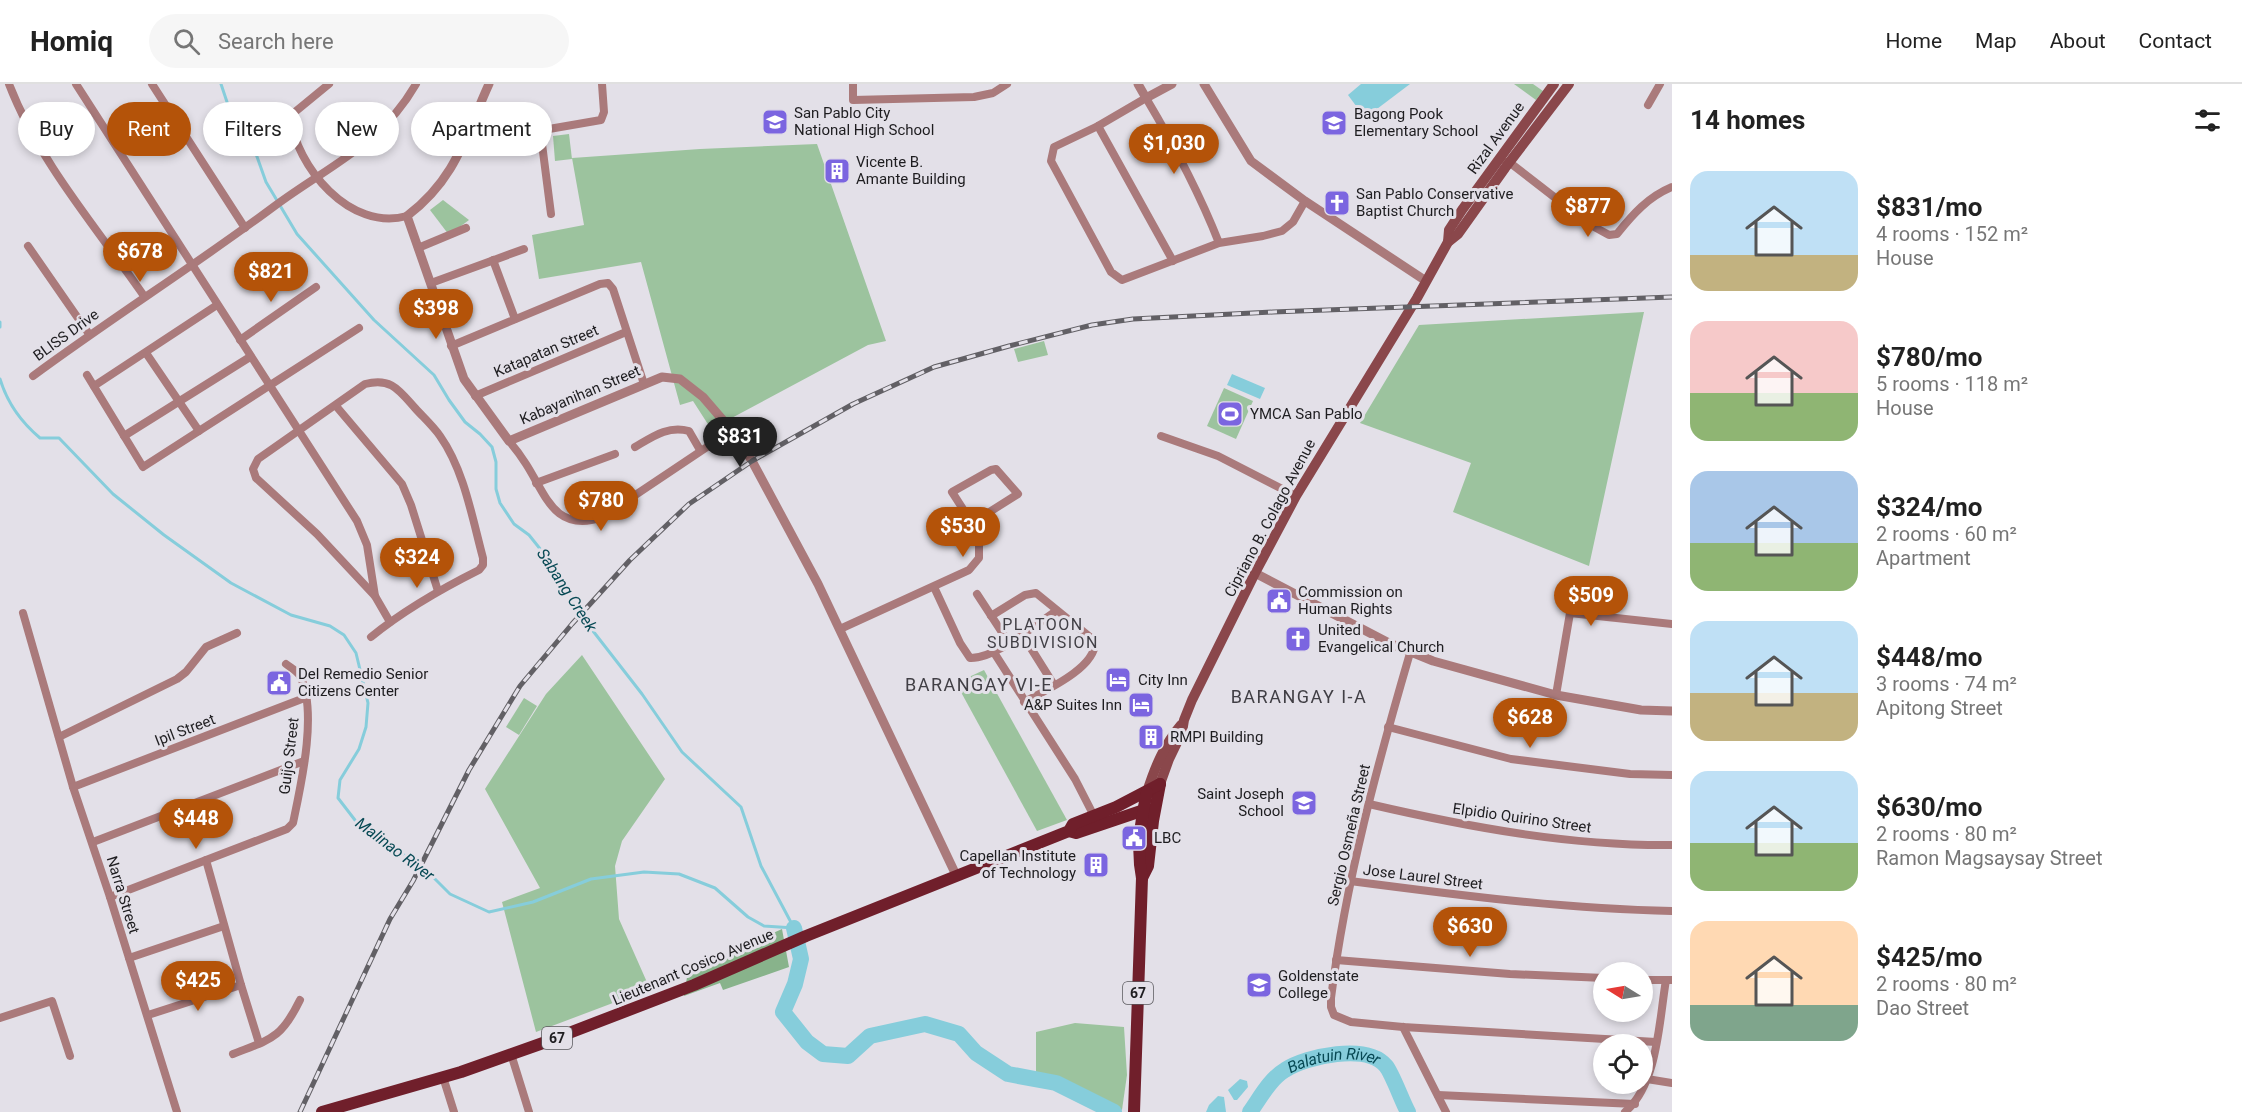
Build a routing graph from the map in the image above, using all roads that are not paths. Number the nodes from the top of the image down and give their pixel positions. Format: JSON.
{"nodes":[{"id":1,"x":9,"y":84,"type":"edge"},
{"id":2,"x":76,"y":84,"type":"edge"},
{"id":3,"x":152,"y":84,"type":"edge"},
{"id":4,"x":329,"y":84,"type":"edge"},
{"id":5,"x":416,"y":84,"type":"edge"},
{"id":6,"x":489,"y":84,"type":"edge"},
{"id":7,"x":602,"y":84,"type":"edge"},
{"id":8,"x":853,"y":84,"type":"edge"},
{"id":9,"x":1007,"y":84,"type":"edge"},
{"id":10,"x":1138,"y":84,"type":"edge"},
{"id":11,"x":1172,"y":84,"type":"edge"},
{"id":12,"x":1204,"y":84,"type":"edge"},
{"id":13,"x":1554,"y":84,"type":"edge"},
{"id":14,"x":1569,"y":84,"type":"edge"},
{"id":15,"x":1660,"y":84,"type":"edge"},
{"id":16,"x":1146,"y":98,"type":"junction"},
{"id":17,"x":1648,"y":105,"type":"dead end"},
{"id":18,"x":1536,"y":108,"type":"junction"},
{"id":19,"x":1545,"y":115,"type":"junction"},
{"id":20,"x":1098,"y":126,"type":"junction"},
{"id":21,"x":1496,"y":162,"type":"junction"},
{"id":22,"x":1509,"y":162,"type":"junction"},
{"id":23,"x":316,"y":178,"type":"junction"},
{"id":24,"x":1672,"y":187,"type":"edge"},
{"id":25,"x":1305,"y":201,"type":"junction"},
{"id":26,"x":551,"y":214,"type":"dead end"},
{"id":27,"x":407,"y":216,"type":"junction"},
{"id":28,"x":245,"y":228,"type":"junction"},
{"id":29,"x":466,"y":228,"type":"dead end"},
{"id":30,"x":1448,"y":242,"type":"junction"},
{"id":31,"x":1219,"y":243,"type":"junction"},
{"id":32,"x":28,"y":246,"type":"dead end"},
{"id":33,"x":418,"y":248,"type":"junction"},
{"id":34,"x":524,"y":249,"type":"dead end"},
{"id":35,"x":493,"y":260,"type":"junction"},
{"id":36,"x":1173,"y":261,"type":"junction"},
{"id":37,"x":193,"y":265,"type":"junction"},
{"id":38,"x":1426,"y":281,"type":"junction"},
{"id":39,"x":431,"y":283,"type":"junction"},
{"id":40,"x":316,"y":287,"type":"dead end"},
{"id":41,"x":144,"y":296,"type":"junction"},
{"id":42,"x":217,"y":305,"type":"junction"},
{"id":43,"x":1412,"y":306,"type":"joint"},
{"id":44,"x":515,"y":319,"type":"junction"},
{"id":45,"x":359,"y":328,"type":"dead end"},
{"id":46,"x":627,"y":332,"type":"junction"},
{"id":47,"x":89,"y":334,"type":"junction"},
{"id":48,"x":240,"y":340,"type":"junction"},
{"id":49,"x":451,"y":346,"type":"junction"},
{"id":50,"x":146,"y":352,"type":"junction"},
{"id":51,"x":250,"y":357,"type":"junction"},
{"id":52,"x":87,"y":375,"type":"dead end"},
{"id":53,"x":33,"y":376,"type":"dead end"},
{"id":54,"x":644,"y":384,"type":"junction"},
{"id":55,"x":94,"y":386,"type":"junction"},
{"id":56,"x":270,"y":387,"type":"junction"},
{"id":57,"x":475,"y":396,"type":"junction"},
{"id":58,"x":179,"y":401,"type":"junction"},
{"id":59,"x":336,"y":406,"type":"junction"},
{"id":60,"x":199,"y":430,"type":"junction"},
{"id":61,"x":300,"y":430,"type":"junction"},
{"id":62,"x":124,"y":436,"type":"junction"},
{"id":63,"x":1161,"y":436,"type":"dead end"},
{"id":64,"x":509,"y":441,"type":"junction"},
{"id":65,"x":716,"y":441,"type":"dead end"},
{"id":66,"x":634,"y":447,"type":"dead end"},
{"id":67,"x":700,"y":450,"type":"junction"},
{"id":68,"x":615,"y":454,"type":"dead end"},
{"id":69,"x":536,"y":483,"type":"junction"},
{"id":70,"x":1296,"y":496,"type":"junction"},
{"id":71,"x":972,"y":523,"type":"junction"},
{"id":72,"x":1255,"y":573,"type":"junction"},
{"id":73,"x":934,"y":587,"type":"junction"},
{"id":74,"x":438,"y":591,"type":"junction"},
{"id":75,"x":977,"y":594,"type":"dead end"},
{"id":76,"x":375,"y":596,"type":"junction"},
{"id":77,"x":1056,"y":611,"type":"junction"},
{"id":78,"x":23,"y":613,"type":"dead end"},
{"id":79,"x":991,"y":616,"type":"junction"},
{"id":80,"x":390,"y":622,"type":"junction"},
{"id":81,"x":1672,"y":624,"type":"edge"},
{"id":82,"x":840,"y":630,"type":"junction"},
{"id":83,"x":237,"y":633,"type":"dead end"},
{"id":84,"x":1022,"y":634,"type":"junction"},
{"id":85,"x":371,"y":637,"type":"dead end"},
{"id":86,"x":1009,"y":643,"type":"junction"},
{"id":87,"x":993,"y":651,"type":"junction"},
{"id":88,"x":1410,"y":653,"type":"junction"},
{"id":89,"x":286,"y":664,"type":"dead end"},
{"id":90,"x":1053,"y":685,"type":"junction"},
{"id":91,"x":1556,"y":695,"type":"junction"},
{"id":92,"x":307,"y":697,"type":"junction"},
{"id":93,"x":1024,"y":702,"type":"junction"},
{"id":94,"x":1672,"y":711,"type":"edge"},
{"id":95,"x":1184,"y":720,"type":"junction"},
{"id":96,"x":1388,"y":727,"type":"junction"},
{"id":97,"x":59,"y":737,"type":"junction"},
{"id":98,"x":304,"y":761,"type":"junction"},
{"id":99,"x":1672,"y":775,"type":"edge"},
{"id":100,"x":1160,"y":784,"type":"junction"},
{"id":101,"x":73,"y":787,"type":"junction"},
{"id":102,"x":1147,"y":792,"type":"junction"},
{"id":103,"x":1369,"y":804,"type":"junction"},
{"id":104,"x":1149,"y":808,"type":"junction"},
{"id":105,"x":1094,"y":816,"type":"junction"},
{"id":106,"x":1069,"y":831,"type":"junction"},
{"id":107,"x":93,"y":842,"type":"junction"},
{"id":108,"x":1672,"y":845,"type":"edge"},
{"id":109,"x":206,"y":860,"type":"junction"},
{"id":110,"x":956,"y":875,"type":"junction"},
{"id":111,"x":1350,"y":881,"type":"junction"},
{"id":112,"x":110,"y":897,"type":"junction"},
{"id":113,"x":1672,"y":911,"type":"edge"},
{"id":114,"x":224,"y":926,"type":"junction"},
{"id":115,"x":129,"y":958,"type":"junction"},
{"id":116,"x":1336,"y":960,"type":"junction"},
{"id":117,"x":1593,"y":978,"type":"edge"},
{"id":118,"x":1653,"y":980,"type":"edge"},
{"id":119,"x":1669,"y":980,"type":"edge"},
{"id":120,"x":241,"y":985,"type":"junction"},
{"id":121,"x":300,"y":1000,"type":"dead end"},
{"id":122,"x":148,"y":1015,"type":"junction"},
{"id":123,"x":0,"y":1018,"type":"edge"},
{"id":124,"x":1403,"y":1027,"type":"junction"},
{"id":125,"x":1656,"y":1042,"type":"junction"},
{"id":126,"x":259,"y":1043,"type":"junction"},
{"id":127,"x":232,"y":1054,"type":"dead end"},
{"id":128,"x":511,"y":1054,"type":"junction"},
{"id":129,"x":1653,"y":1054,"type":"edge"},
{"id":130,"x":70,"y":1056,"type":"dead end"},
{"id":131,"x":443,"y":1077,"type":"junction"},
{"id":132,"x":1653,"y":1080,"type":"edge"},
{"id":133,"x":1672,"y":1083,"type":"edge"},
{"id":134,"x":1640,"y":1094,"type":"edge"},
{"id":135,"x":1438,"y":1095,"type":"junction"},
{"id":136,"x":1635,"y":1104,"type":"junction"},
{"id":137,"x":1134,"y":1110,"type":"edge"},
{"id":138,"x":177,"y":1112,"type":"edge"},
{"id":139,"x":322,"y":1112,"type":"edge"},
{"id":140,"x":454,"y":1112,"type":"edge"},
{"id":141,"x":529,"y":1112,"type":"edge"},
{"id":142,"x":1446,"y":1112,"type":"edge"},
{"id":143,"x":1625,"y":1112,"type":"edge"}],
"edges":[{"from":1,"to":41,"type":"street"},
{"from":2,"to":37,"type":"street"},
{"from":3,"to":28,"type":"street"},
{"from":4,"to":23,"type":"street"},
{"from":5,"to":23,"type":"street","name":"BLISS Drive"},
{"from":6,"to":27,"type":"street"},
{"from":7,"to":26,"type":"street"},
{"from":8,"to":9,"type":"street"},
{"from":10,"to":16,"type":"street"},
{"from":11,"to":16,"type":"street"},
{"from":12,"to":25,"type":"street"},
{"from":13,"to":18,"type":"main road","name":"Rizal Avenue","number":"67"},
{"from":14,"to":19,"type":"main road","name":"Rizal Avenue","number":"67"},
{"from":15,"to":17,"type":"street"},
{"from":16,"to":20,"type":"street"},
{"from":16,"to":31,"type":"street"},
{"from":18,"to":19,"type":"main road"},
{"from":18,"to":21,"type":"main road","name":"Rizal Avenue","number":"67"},
{"from":19,"to":22,"type":"main road","name":"Rizal Avenue","number":"67"},
{"from":20,"to":36,"type":"street"},
{"from":20,"to":36,"type":"street"},
{"from":21,"to":22,"type":"street"},
{"from":21,"to":30,"type":"main road","name":"Rizal Avenue","number":"67"},
{"from":22,"to":24,"type":"street"},
{"from":22,"to":30,"type":"main road","name":"Rizal Avenue","number":"67"},
{"from":23,"to":27,"type":"street"},
{"from":23,"to":28,"type":"street","name":"BLISS Drive"},
{"from":25,"to":31,"type":"street"},
{"from":25,"to":38,"type":"street"},
{"from":27,"to":33,"type":"street"},
{"from":28,"to":37,"type":"street","name":"BLISS Drive"},
{"from":29,"to":33,"type":"street"},
{"from":30,"to":38,"type":"main road","name":"Rizal Avenue","number":"67"},
{"from":31,"to":36,"type":"street"},
{"from":32,"to":47,"type":"street"},
{"from":33,"to":39,"type":"street"},
{"from":34,"to":35,"type":"street"},
{"from":35,"to":39,"type":"street"},
{"from":35,"to":44,"type":"street"},
{"from":37,"to":41,"type":"street","name":"BLISS Drive"},
{"from":37,"to":42,"type":"street"},
{"from":38,"to":43,"type":"main road","name":"Rizal Avenue","number":"67"},
{"from":39,"to":49,"type":"street"},
{"from":40,"to":48,"type":"street"},
{"from":41,"to":47,"type":"street","name":"BLISS Drive"},
{"from":42,"to":48,"type":"street"},
{"from":42,"to":50,"type":"street"},
{"from":43,"to":70,"type":"main road","name":"Cipriano B. Colago Avenue","number":"67"},
{"from":44,"to":46,"type":"street"},
{"from":44,"to":49,"type":"street"},
{"from":45,"to":56,"type":"street"},
{"from":46,"to":54,"type":"street"},
{"from":46,"to":57,"type":"street","name":"Katapatan Street"},
{"from":47,"to":53,"type":"street","name":"BLISS Drive"},
{"from":48,"to":51,"type":"street"},
{"from":49,"to":57,"type":"street"},
{"from":50,"to":55,"type":"street"},
{"from":50,"to":58,"type":"street"},
{"from":51,"to":56,"type":"street"},
{"from":51,"to":58,"type":"street"},
{"from":52,"to":55,"type":"street"},
{"from":54,"to":64,"type":"street","name":"Kabayanihan Street"},
{"from":54,"to":82,"type":"street","name":"Kabayanihan Street"},
{"from":55,"to":62,"type":"street"},
{"from":56,"to":60,"type":"street"},
{"from":56,"to":61,"type":"street"},
{"from":57,"to":64,"type":"street"},
{"from":58,"to":60,"type":"street"},
{"from":58,"to":62,"type":"street"},
{"from":59,"to":61,"type":"street"},
{"from":59,"to":74,"type":"street"},
{"from":59,"to":74,"type":"street"},
{"from":60,"to":62,"type":"street"},
{"from":61,"to":76,"type":"street"},
{"from":61,"to":76,"type":"street"},
{"from":63,"to":70,"type":"street"},
{"from":64,"to":69,"type":"street"},
{"from":65,"to":67,"type":"street"},
{"from":66,"to":67,"type":"street"},
{"from":67,"to":69,"type":"street"},
{"from":68,"to":69,"type":"street"},
{"from":70,"to":72,"type":"main road","name":"Cipriano B. Colago Avenue","number":"67"},
{"from":71,"to":71,"type":"street"},
{"from":71,"to":73,"type":"street"},
{"from":72,"to":88,"type":"street"},
{"from":72,"to":95,"type":"main road","name":"Cipriano B. Colago Avenue","number":"67"},
{"from":73,"to":82,"type":"street"},
{"from":73,"to":87,"type":"street"},
{"from":74,"to":80,"type":"street"},
{"from":75,"to":79,"type":"street"},
{"from":76,"to":80,"type":"street"},
{"from":77,"to":79,"type":"street"},
{"from":77,"to":84,"type":"street"},
{"from":77,"to":90,"type":"street"},
{"from":78,"to":97,"type":"street","name":"Narra Street"},
{"from":79,"to":86,"type":"street"},
{"from":80,"to":85,"type":"street"},
{"from":81,"to":91,"type":"street"},
{"from":82,"to":110,"type":"street"},
{"from":83,"to":97,"type":"street"},
{"from":84,"to":86,"type":"street"},
{"from":84,"to":90,"type":"street"},
{"from":86,"to":87,"type":"street"},
{"from":87,"to":93,"type":"street"},
{"from":88,"to":91,"type":"street"},
{"from":88,"to":96,"type":"street","name":"Sergio Osmeña Street"},
{"from":89,"to":92,"type":"street","name":"Guijo Street"},
{"from":90,"to":93,"type":"street"},
{"from":91,"to":94,"type":"street"},
{"from":92,"to":98,"type":"street","name":"Guijo Street"},
{"from":92,"to":101,"type":"street","name":"Ipil Street"},
{"from":93,"to":105,"type":"street"},
{"from":95,"to":100,"type":"main road","name":"Cipriano B. Colago Avenue","number":"67"},
{"from":95,"to":102,"type":"main road","name":"Cipriano B. Colago Avenue","number":"67"},
{"from":96,"to":99,"type":"street"},
{"from":96,"to":103,"type":"street","name":"Sergio Osmeña Street"},
{"from":97,"to":101,"type":"street","name":"Narra Street"},
{"from":98,"to":107,"type":"street"},
{"from":98,"to":109,"type":"street","name":"Guijo Street"},
{"from":100,"to":102,"type":"main road","name":"Lieutenant Cosico Avenue","number":"67"},
{"from":100,"to":104,"type":"main road","name":"Cipriano B. Colago Avenue","number":"67"},
{"from":101,"to":107,"type":"street","name":"Narra Street"},
{"from":102,"to":104,"type":"main road","name":"Cipriano B. Colago Avenue","number":"67"},
{"from":102,"to":105,"type":"main road","name":"Lieutenant Cosico Avenue","number":"67"},
{"from":103,"to":108,"type":"street","name":"Elpidio Quirino Street"},
{"from":103,"to":111,"type":"street","name":"Sergio Osmeña Street"},
{"from":104,"to":106,"type":"main road","name":"Lieutenant Cosico Avenue","number":"67"},
{"from":104,"to":137,"type":"main road","name":"Cipriano B. Colago Avenue","number":"67"},
{"from":105,"to":106,"type":"main road","name":"Lieutenant Cosico Avenue","number":"67"},
{"from":106,"to":110,"type":"main road","name":"Lieutenant Cosico Avenue","number":"67"},
{"from":107,"to":112,"type":"street","name":"Narra Street"},
{"from":109,"to":112,"type":"street"},
{"from":109,"to":114,"type":"street"},
{"from":110,"to":128,"type":"main road","name":"Lieutenant Cosico Avenue","number":"67"},
{"from":111,"to":113,"type":"street","name":"Jose Laurel Street"},
{"from":111,"to":116,"type":"street","name":"Sergio Osmeña Street"},
{"from":112,"to":115,"type":"street","name":"Narra Street"},
{"from":114,"to":115,"type":"street"},
{"from":114,"to":120,"type":"street"},
{"from":115,"to":122,"type":"street","name":"Narra Street"},
{"from":116,"to":117,"type":"street"},
{"from":116,"to":124,"type":"street","name":"Sergio Osmeña Street"},
{"from":118,"to":119,"type":"street"},
{"from":119,"to":125,"type":"street"},
{"from":120,"to":122,"type":"street"},
{"from":120,"to":126,"type":"street"},
{"from":121,"to":126,"type":"street"},
{"from":122,"to":138,"type":"street","name":"Narra Street"},
{"from":123,"to":130,"type":"street"},
{"from":124,"to":125,"type":"street"},
{"from":124,"to":135,"type":"street"},
{"from":125,"to":129,"type":"street"},
{"from":126,"to":127,"type":"street"},
{"from":128,"to":131,"type":"main road","name":"Lieutenant Cosico Avenue","number":"67"},
{"from":128,"to":141,"type":"street"},
{"from":131,"to":139,"type":"main road","name":"Lieutenant Cosico Avenue","number":"67"},
{"from":131,"to":140,"type":"street"},
{"from":132,"to":133,"type":"street"},
{"from":134,"to":136,"type":"street"},
{"from":135,"to":136,"type":"street"},
{"from":135,"to":142,"type":"street"},
{"from":136,"to":143,"type":"street"}]}
